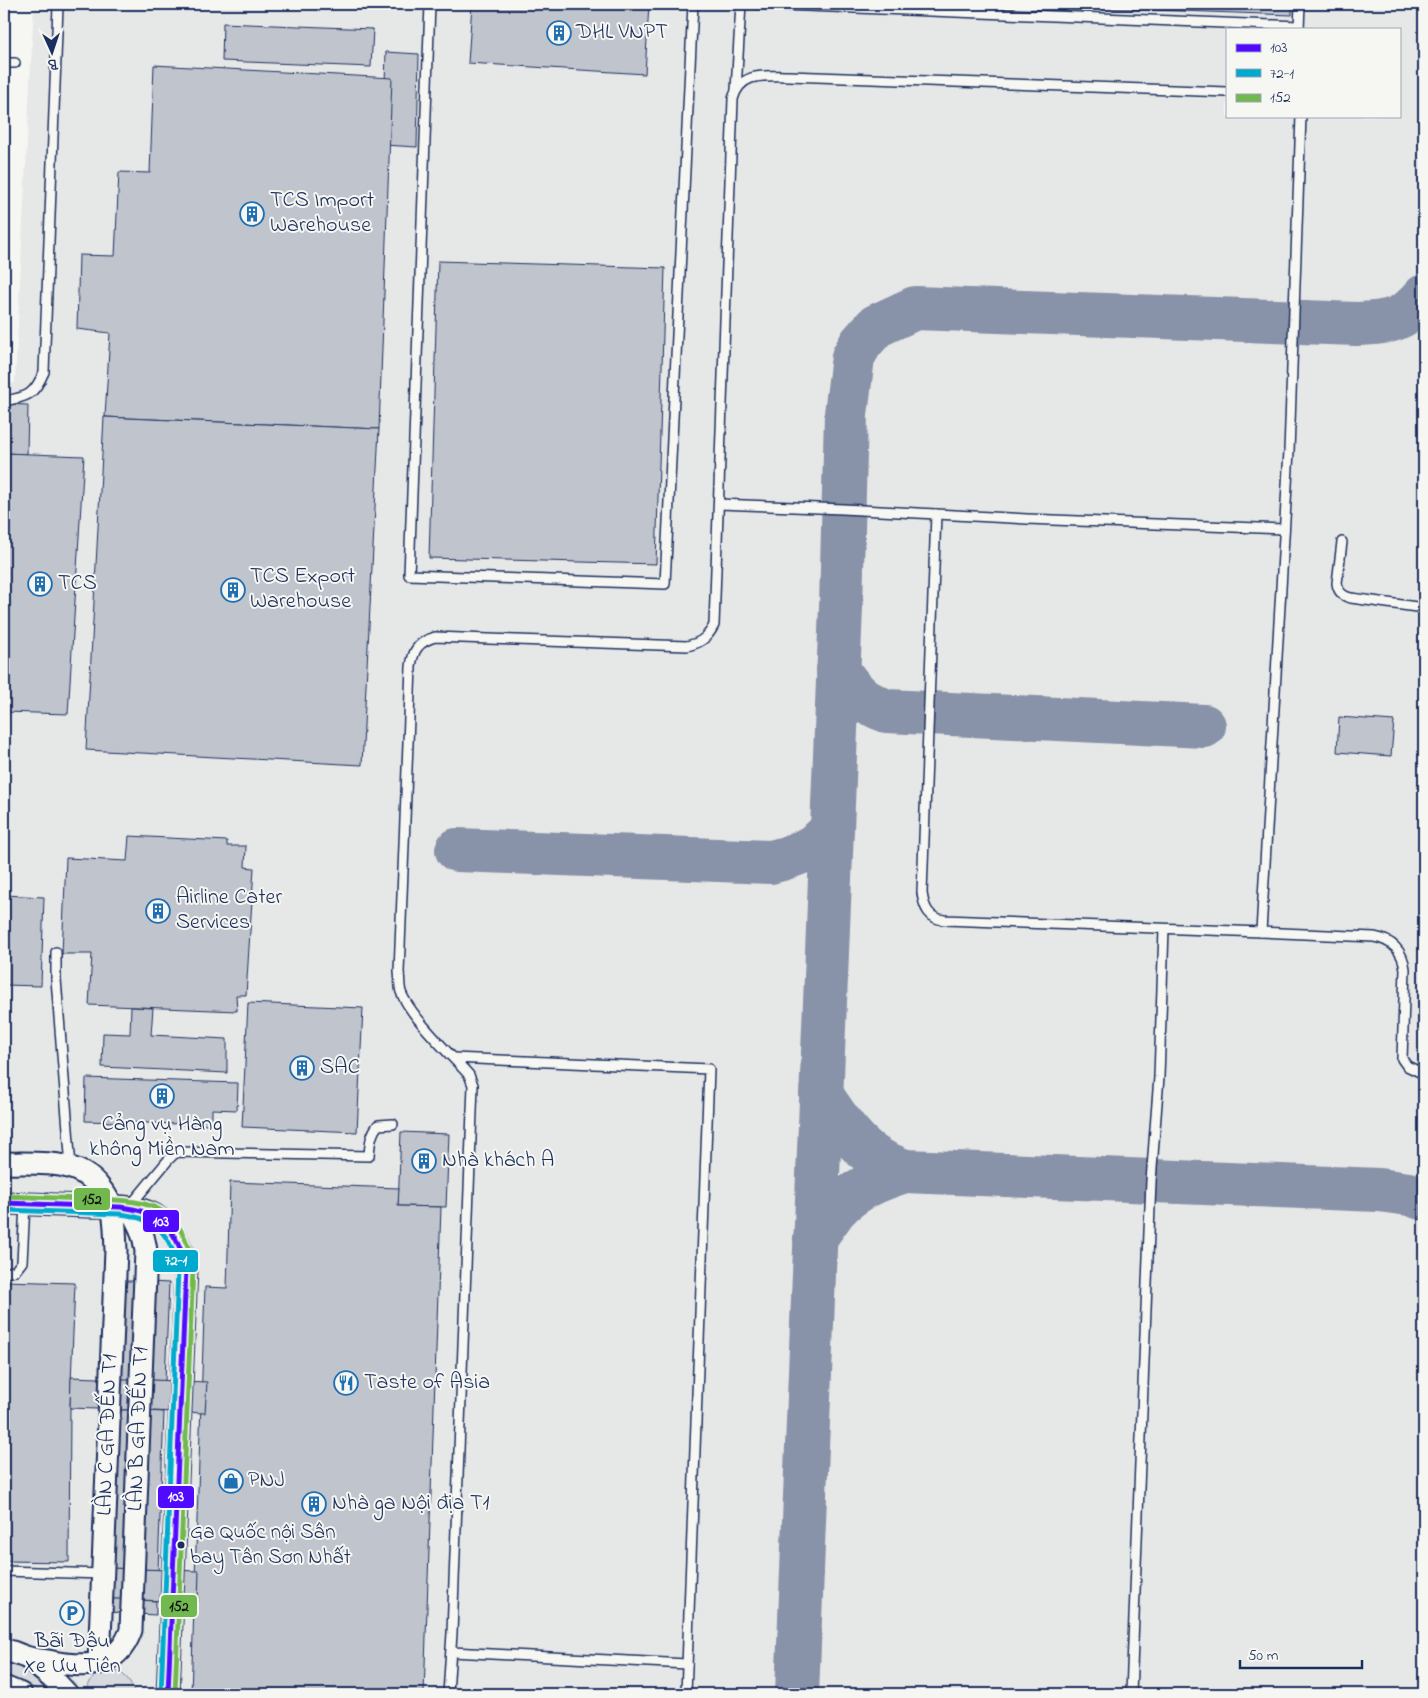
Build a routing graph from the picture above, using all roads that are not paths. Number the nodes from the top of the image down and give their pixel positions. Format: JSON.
{"nodes":[{"id":1,"x":430,"y":4,"type":"edge"},
{"id":2,"x":693,"y":4,"type":"edge"},
{"id":3,"x":741,"y":4,"type":"edge"},
{"id":4,"x":756,"y":4,"type":"edge"},
{"id":5,"x":1300,"y":4,"type":"edge"},
{"id":6,"x":58,"y":6,"type":"dead end"},
{"id":7,"x":1299,"y":27,"type":"edge"},
{"id":8,"x":4,"y":63,"type":"edge"},
{"id":9,"x":15,"y":63,"type":"dead end"},
{"id":10,"x":736,"y":90,"type":"junction"},
{"id":11,"x":1226,"y":92,"type":"edge"},
{"id":12,"x":1301,"y":118,"type":"edge"},
{"id":13,"x":4,"y":401,"type":"edge"},
{"id":14,"x":719,"y":504,"type":"junction"},
{"id":15,"x":936,"y":514,"type":"junction"},
{"id":16,"x":1284,"y":529,"type":"junction"},
{"id":17,"x":1342,"y":542,"type":"dead end"},
{"id":18,"x":1424,"y":608,"type":"edge"},
{"id":19,"x":1164,"y":928,"type":"junction"},
{"id":20,"x":1261,"y":932,"type":"junction"},
{"id":21,"x":56,"y":952,"type":"dead end"},
{"id":22,"x":454,"y":1058,"type":"junction"},
{"id":23,"x":1424,"y":1074,"type":"edge"},
{"id":24,"x":393,"y":1124,"type":"dead end"},
{"id":25,"x":4,"y":1163,"type":"edge"},
{"id":26,"x":71,"y":1167,"type":"junction"},
{"id":27,"x":4,"y":1203,"type":"edge"},
{"id":28,"x":25,"y":1204,"type":"junction"},
{"id":29,"x":120,"y":1208,"type":"junction"},
{"id":30,"x":4,"y":1273,"type":"edge"},
{"id":31,"x":4,"y":1571,"type":"edge"},
{"id":32,"x":103,"y":1574,"type":"junction"},
{"id":33,"x":4,"y":1650,"type":"edge"},
{"id":34,"x":452,"y":1652,"type":"junction"},
{"id":35,"x":27,"y":1657,"type":"junction"},
{"id":36,"x":99,"y":1663,"type":"junction"},
{"id":37,"x":687,"y":1664,"type":"junction"},
{"id":38,"x":4,"y":1687,"type":"edge"},
{"id":39,"x":167,"y":1691,"type":"edge"},
{"id":40,"x":21,"y":1694,"type":"edge"},
{"id":41,"x":67,"y":1694,"type":"edge"},
{"id":42,"x":448,"y":1694,"type":"edge"},
{"id":43,"x":686,"y":1694,"type":"edge"},
{"id":44,"x":1131,"y":1694,"type":"edge"}],
"edges":[{"from":1,"to":2,"type":"lane"},
{"from":3,"to":10,"type":"lane"},
{"from":4,"to":7,"type":"lane"},
{"from":5,"to":7,"type":"lane"},
{"from":6,"to":13,"type":"lane"},
{"from":8,"to":9,"type":"lane"},
{"from":10,"to":11,"type":"lane"},
{"from":10,"to":14,"type":"lane"},
{"from":12,"to":16,"type":"lane"},
{"from":14,"to":15,"type":"lane"},
{"from":14,"to":22,"type":"lane"},
{"from":15,"to":16,"type":"lane"},
{"from":15,"to":19,"type":"lane"},
{"from":16,"to":20,"type":"lane"},
{"from":17,"to":18,"type":"lane"},
{"from":19,"to":20,"type":"lane"},
{"from":19,"to":44,"type":"lane"},
{"from":20,"to":23,"type":"lane"},
{"from":21,"to":26,"type":"lane"},
{"from":22,"to":34,"type":"lane"},
{"from":22,"to":37,"type":"lane"},
{"from":24,"to":29,"type":"lane"},
{"from":25,"to":26,"type":"street"},
{"from":26,"to":29,"type":"street","name":"LÀN B GA ĐẾN T1"},
{"from":27,"to":28,"type":"street"},
{"from":28,"to":29,"type":"street"},
{"from":28,"to":30,"type":"lane"},
{"from":29,"to":32,"type":"street","name":"LÀN C GA ĐẾN T1"},
{"from":29,"to":36,"type":"street","name":"LÀN B GA ĐẾN T1"},
{"from":29,"to":39,"type":"street"},
{"from":31,"to":32,"type":"lane"},
{"from":32,"to":36,"type":"street","name":"LÀN C GA ĐẾN T1"},
{"from":33,"to":35,"type":"street"},
{"from":34,"to":37,"type":"lane"},
{"from":34,"to":42,"type":"lane"},
{"from":35,"to":36,"type":"street"},
{"from":35,"to":41,"type":"street"},
{"from":37,"to":43,"type":"lane"},
{"from":38,"to":40,"type":"street"}]}
